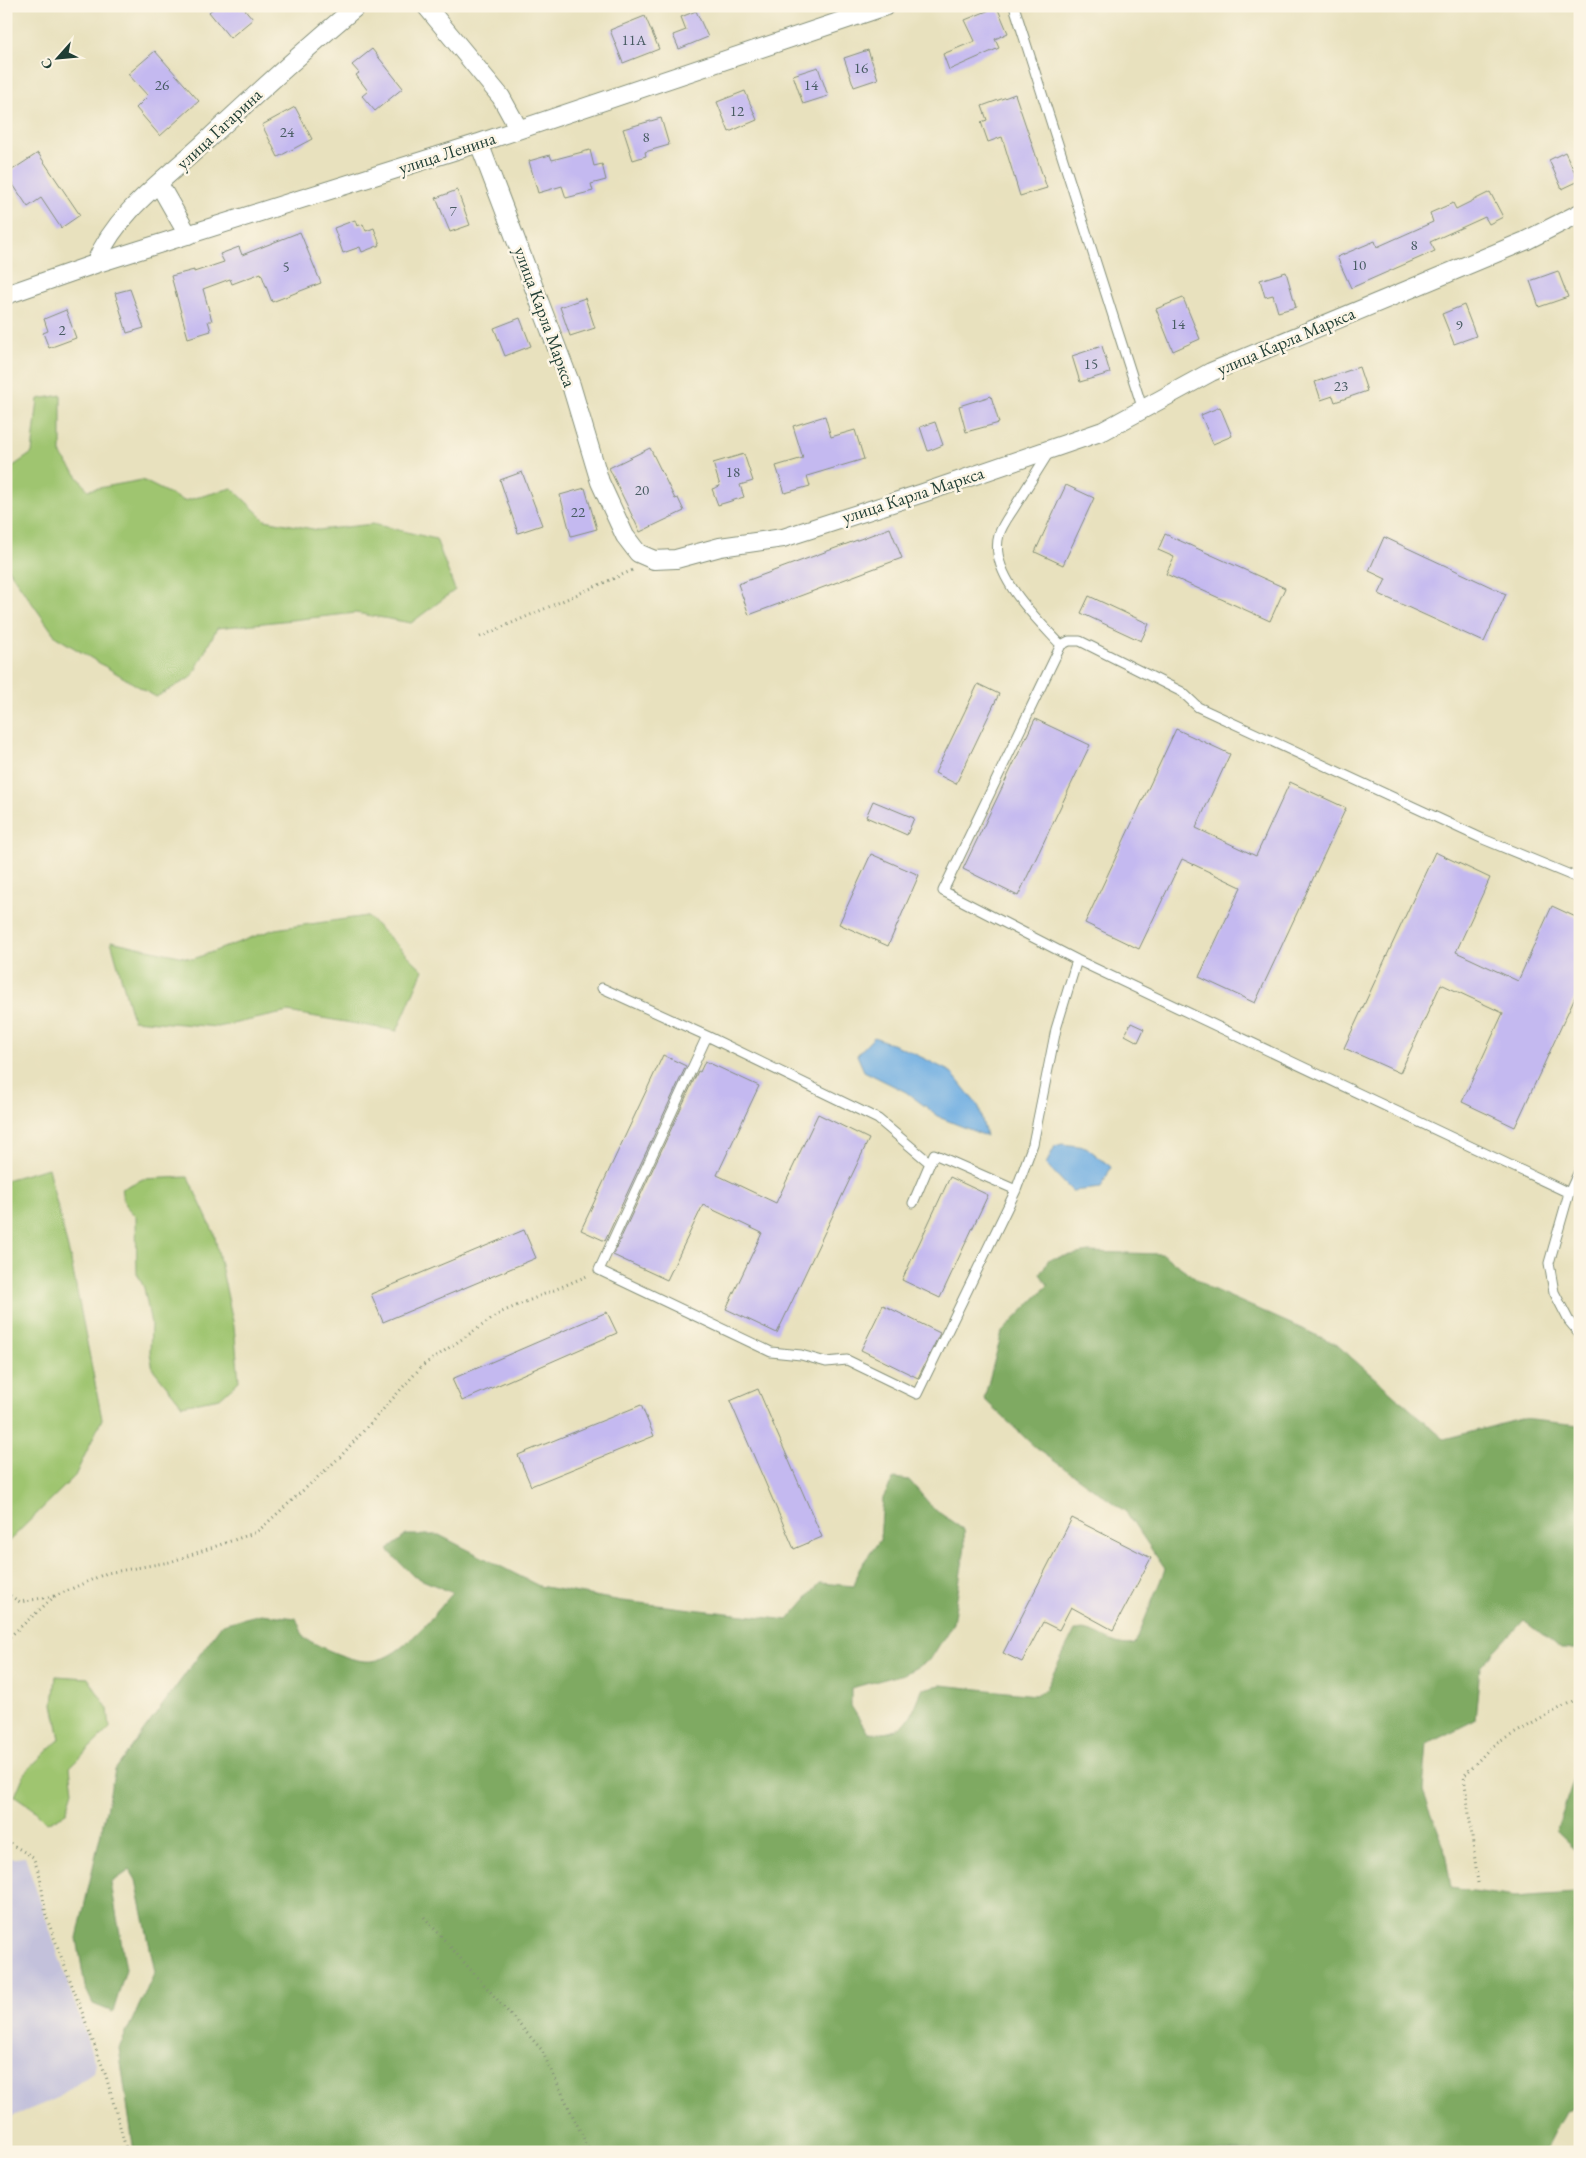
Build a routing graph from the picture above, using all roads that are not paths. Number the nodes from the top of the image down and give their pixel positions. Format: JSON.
{"nodes":[{"id":1,"x":357,"y":6,"type":"edge"},
{"id":2,"x":426,"y":6,"type":"edge"},
{"id":3,"x":886,"y":6,"type":"edge"},
{"id":4,"x":1014,"y":6,"type":"edge"},
{"id":5,"x":518,"y":128,"type":"junction"},
{"id":6,"x":479,"y":143,"type":"junction"},
{"id":7,"x":159,"y":184,"type":"junction"},
{"id":8,"x":1580,"y":213,"type":"edge"},
{"id":9,"x":188,"y":235,"type":"junction"},
{"id":10,"x":95,"y":264,"type":"junction"},
{"id":11,"x":6,"y":296,"type":"edge"},
{"id":12,"x":1143,"y":410,"type":"junction"},
{"id":13,"x":1052,"y":447,"type":"junction"},
{"id":14,"x":1061,"y":645,"type":"junction"},
{"id":15,"x":1580,"y":879,"type":"edge"},
{"id":16,"x":1077,"y":960,"type":"junction"},
{"id":17,"x":602,"y":988,"type":"dead end"},
{"id":18,"x":707,"y":1036,"type":"junction"},
{"id":19,"x":930,"y":1163,"type":"junction"},
{"id":20,"x":1580,"y":1169,"type":"edge"},
{"id":21,"x":1016,"y":1190,"type":"junction"},
{"id":22,"x":1569,"y":1192,"type":"junction"},
{"id":23,"x":912,"y":1202,"type":"dead end"},
{"id":24,"x":1580,"y":1334,"type":"edge"}],
"edges":[{"from":1,"to":7,"type":"street","name":"улица Гагарина"},
{"from":2,"to":5,"type":"street"},
{"from":3,"to":5,"type":"street","name":"улица Ленина"},
{"from":4,"to":12,"type":"lane"},
{"from":5,"to":6,"type":"street","name":"улица Ленина"},
{"from":6,"to":9,"type":"street","name":"улица Ленина"},
{"from":6,"to":13,"type":"street","name":"улица Карла Маркса"},
{"from":7,"to":9,"type":"street"},
{"from":7,"to":10,"type":"street","name":"улица Гагарина"},
{"from":8,"to":12,"type":"street","name":"улица Карла Маркса"},
{"from":9,"to":10,"type":"street","name":"улица Ленина"},
{"from":10,"to":11,"type":"street","name":"улица Ленина"},
{"from":12,"to":13,"type":"street","name":"улица Карла Маркса"},
{"from":13,"to":14,"type":"lane"},
{"from":14,"to":15,"type":"lane"},
{"from":14,"to":16,"type":"lane"},
{"from":16,"to":21,"type":"lane"},
{"from":16,"to":22,"type":"lane"},
{"from":17,"to":18,"type":"lane"},
{"from":18,"to":19,"type":"lane"},
{"from":18,"to":21,"type":"lane"},
{"from":19,"to":21,"type":"lane"},
{"from":19,"to":23,"type":"lane"},
{"from":20,"to":22,"type":"lane"},
{"from":22,"to":24,"type":"lane"}]}
